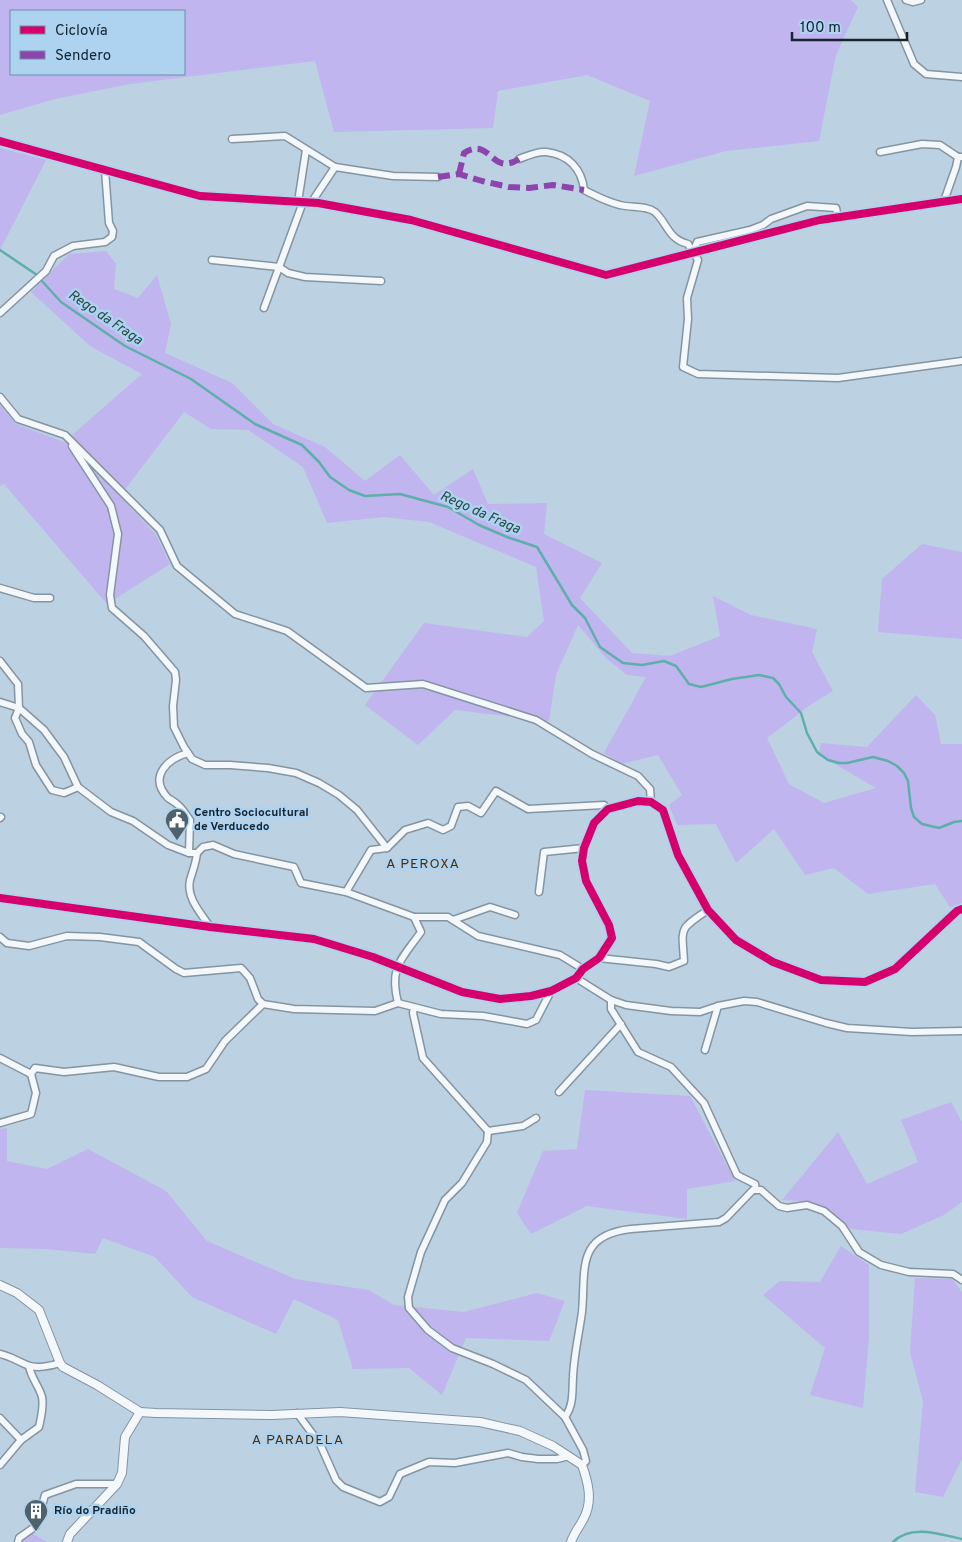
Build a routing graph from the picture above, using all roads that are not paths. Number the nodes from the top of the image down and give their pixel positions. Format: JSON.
{"nodes":[{"id":1,"x":887,"y":0,"type":"edge"},
{"id":2,"x":906,"y":0,"type":"edge"},
{"id":3,"x":921,"y":0,"type":"edge"},
{"id":4,"x":962,"y":78,"type":"edge"},
{"id":5,"x":232,"y":139,"type":"dead end"},
{"id":6,"x":0,"y":141,"type":"edge"},
{"id":7,"x":306,"y":150,"type":"junction"},
{"id":8,"x":880,"y":152,"type":"dead end"},
{"id":9,"x":960,"y":157,"type":"edge"},
{"id":10,"x":519,"y":158,"type":"dead end"},
{"id":11,"x":335,"y":167,"type":"junction"},
{"id":12,"x":105,"y":170,"type":"junction"},
{"id":13,"x":438,"y":177,"type":"dead end"},
{"id":14,"x":962,"y":199,"type":"edge"},
{"id":15,"x":944,"y":201,"type":"junction"},
{"id":16,"x":304,"y":202,"type":"junction"},
{"id":17,"x":838,"y":217,"type":"junction"},
{"id":18,"x":694,"y":253,"type":"junction"},
{"id":19,"x":212,"y":260,"type":"dead end"},
{"id":20,"x":279,"y":266,"type":"junction"},
{"id":21,"x":381,"y":281,"type":"dead end"},
{"id":22,"x":264,"y":308,"type":"dead end"},
{"id":23,"x":0,"y":313,"type":"edge"},
{"id":24,"x":962,"y":361,"type":"edge"},
{"id":25,"x":0,"y":397,"type":"edge"},
{"id":26,"x":65,"y":435,"type":"junction"},
{"id":27,"x":0,"y":588,"type":"edge"},
{"id":28,"x":50,"y":598,"type":"dead end"},
{"id":29,"x":0,"y":661,"type":"edge"},
{"id":30,"x":0,"y":702,"type":"edge"},
{"id":31,"x":19,"y":708,"type":"junction"},
{"id":32,"x":188,"y":753,"type":"junction"},
{"id":33,"x":78,"y":787,"type":"junction"},
{"id":34,"x":651,"y":802,"type":"junction"},
{"id":35,"x":608,"y":809,"type":"junction"},
{"id":36,"x":387,"y":848,"type":"junction"},
{"id":37,"x":584,"y":848,"type":"junction"},
{"id":38,"x":197,"y":852,"type":"junction"},
{"id":39,"x":189,"y":853,"type":"junction"},
{"id":40,"x":346,"y":892,"type":"junction"},
{"id":41,"x":539,"y":892,"type":"dead end"},
{"id":42,"x":0,"y":898,"type":"edge"},
{"id":43,"x":962,"y":909,"type":"edge"},
{"id":44,"x":708,"y":910,"type":"junction"},
{"id":45,"x":515,"y":915,"type":"dead end"},
{"id":46,"x":414,"y":917,"type":"junction"},
{"id":47,"x":453,"y":920,"type":"junction"},
{"id":48,"x":210,"y":927,"type":"junction"},
{"id":49,"x":0,"y":937,"type":"edge"},
{"id":50,"x":599,"y":958,"type":"junction"},
{"id":51,"x":396,"y":966,"type":"junction"},
{"id":52,"x":583,"y":969,"type":"junction"},
{"id":53,"x":576,"y":978,"type":"junction"},
{"id":54,"x":551,"y":992,"type":"junction"},
{"id":55,"x":611,"y":1000,"type":"junction"},
{"id":56,"x":398,"y":1003,"type":"junction"},
{"id":57,"x":263,"y":1004,"type":"junction"},
{"id":58,"x":718,"y":1006,"type":"junction"},
{"id":59,"x":414,"y":1008,"type":"junction"},
{"id":60,"x":621,"y":1024,"type":"junction"},
{"id":61,"x":962,"y":1031,"type":"edge"},
{"id":62,"x":705,"y":1050,"type":"dead end"},
{"id":63,"x":0,"y":1058,"type":"edge"},
{"id":64,"x":31,"y":1074,"type":"junction"},
{"id":65,"x":559,"y":1092,"type":"dead end"},
{"id":66,"x":536,"y":1118,"type":"dead end"},
{"id":67,"x":0,"y":1123,"type":"edge"},
{"id":68,"x":488,"y":1131,"type":"junction"},
{"id":69,"x":756,"y":1190,"type":"junction"},
{"id":70,"x":962,"y":1280,"type":"edge"},
{"id":71,"x":0,"y":1285,"type":"edge"},
{"id":72,"x":0,"y":1354,"type":"edge"},
{"id":73,"x":60,"y":1363,"type":"junction"},
{"id":74,"x":29,"y":1366,"type":"junction"},
{"id":75,"x":140,"y":1412,"type":"junction"},
{"id":76,"x":297,"y":1413,"type":"junction"},
{"id":77,"x":565,"y":1417,"type":"junction"},
{"id":78,"x":0,"y":1418,"type":"edge"},
{"id":79,"x":22,"y":1440,"type":"junction"},
{"id":80,"x":570,"y":1456,"type":"junction"},
{"id":81,"x":0,"y":1465,"type":"edge"},
{"id":82,"x":582,"y":1465,"type":"junction"},
{"id":83,"x":117,"y":1484,"type":"junction"},
{"id":84,"x":18,"y":1542,"type":"edge"},
{"id":85,"x":67,"y":1542,"type":"edge"},
{"id":86,"x":571,"y":1542,"type":"edge"}],
"edges":[{"from":1,"to":4,"type":"street"},
{"from":2,"to":3,"type":"street"},
{"from":5,"to":7,"type":"street"},
{"from":6,"to":12,"type":"street"},
{"from":7,"to":11,"type":"street"},
{"from":7,"to":16,"type":"street"},
{"from":8,"to":9,"type":"street"},
{"from":9,"to":15,"type":"street"},
{"from":10,"to":18,"type":"street"},
{"from":11,"to":13,"type":"street"},
{"from":11,"to":16,"type":"street"},
{"from":12,"to":16,"type":"street"},
{"from":12,"to":23,"type":"street"},
{"from":14,"to":15,"type":"street"},
{"from":15,"to":17,"type":"street"},
{"from":16,"to":18,"type":"street"},
{"from":16,"to":20,"type":"street"},
{"from":17,"to":18,"type":"street"},
{"from":17,"to":18,"type":"street"},
{"from":18,"to":24,"type":"street"},
{"from":19,"to":20,"type":"street"},
{"from":20,"to":21,"type":"street"},
{"from":20,"to":22,"type":"street"},
{"from":25,"to":26,"type":"street"},
{"from":26,"to":32,"type":"street"},
{"from":26,"to":34,"type":"street"},
{"from":27,"to":28,"type":"street"},
{"from":29,"to":31,"type":"street"},
{"from":30,"to":31,"type":"street"},
{"from":31,"to":33,"type":"street"},
{"from":31,"to":33,"type":"street"},
{"from":32,"to":36,"type":"street"},
{"from":32,"to":39,"type":"street"},
{"from":33,"to":39,"type":"street"},
{"from":34,"to":35,"type":"street"},
{"from":34,"to":44,"type":"street"},
{"from":35,"to":36,"type":"street"},
{"from":35,"to":37,"type":"street"},
{"from":36,"to":40,"type":"street"},
{"from":37,"to":41,"type":"street"},
{"from":37,"to":50,"type":"street"},
{"from":38,"to":39,"type":"street"},
{"from":38,"to":40,"type":"street"},
{"from":38,"to":48,"type":"street"},
{"from":40,"to":46,"type":"street"},
{"from":42,"to":48,"type":"street"},
{"from":43,"to":44,"type":"street"},
{"from":44,"to":50,"type":"street"},
{"from":45,"to":47,"type":"street"},
{"from":46,"to":47,"type":"street"},
{"from":46,"to":51,"type":"street"},
{"from":47,"to":52,"type":"street"},
{"from":48,"to":51,"type":"street"},
{"from":49,"to":57,"type":"street"},
{"from":50,"to":52,"type":"street"},
{"from":51,"to":54,"type":"street"},
{"from":51,"to":56,"type":"street"},
{"from":52,"to":53,"type":"street"},
{"from":53,"to":54,"type":"street"},
{"from":53,"to":55,"type":"street"},
{"from":54,"to":59,"type":"street"},
{"from":55,"to":58,"type":"street"},
{"from":55,"to":60,"type":"street"},
{"from":56,"to":57,"type":"street"},
{"from":56,"to":59,"type":"street"},
{"from":57,"to":64,"type":"street"},
{"from":58,"to":61,"type":"street"},
{"from":58,"to":62,"type":"street"},
{"from":59,"to":68,"type":"street"},
{"from":60,"to":65,"type":"street"},
{"from":60,"to":69,"type":"street"},
{"from":63,"to":64,"type":"street"},
{"from":64,"to":67,"type":"street"},
{"from":66,"to":68,"type":"street"},
{"from":68,"to":77,"type":"street"},
{"from":69,"to":70,"type":"street"},
{"from":69,"to":77,"type":"street"},
{"from":71,"to":73,"type":"street"},
{"from":72,"to":74,"type":"street"},
{"from":73,"to":74,"type":"street"},
{"from":73,"to":75,"type":"street"},
{"from":74,"to":79,"type":"street"},
{"from":75,"to":76,"type":"street"},
{"from":75,"to":83,"type":"street"},
{"from":76,"to":80,"type":"street"},
{"from":76,"to":80,"type":"street"},
{"from":77,"to":82,"type":"street"},
{"from":78,"to":79,"type":"street"},
{"from":79,"to":81,"type":"street"},
{"from":80,"to":82,"type":"street"},
{"from":82,"to":86,"type":"street"},
{"from":83,"to":84,"type":"street"},
{"from":83,"to":85,"type":"street"}]}
